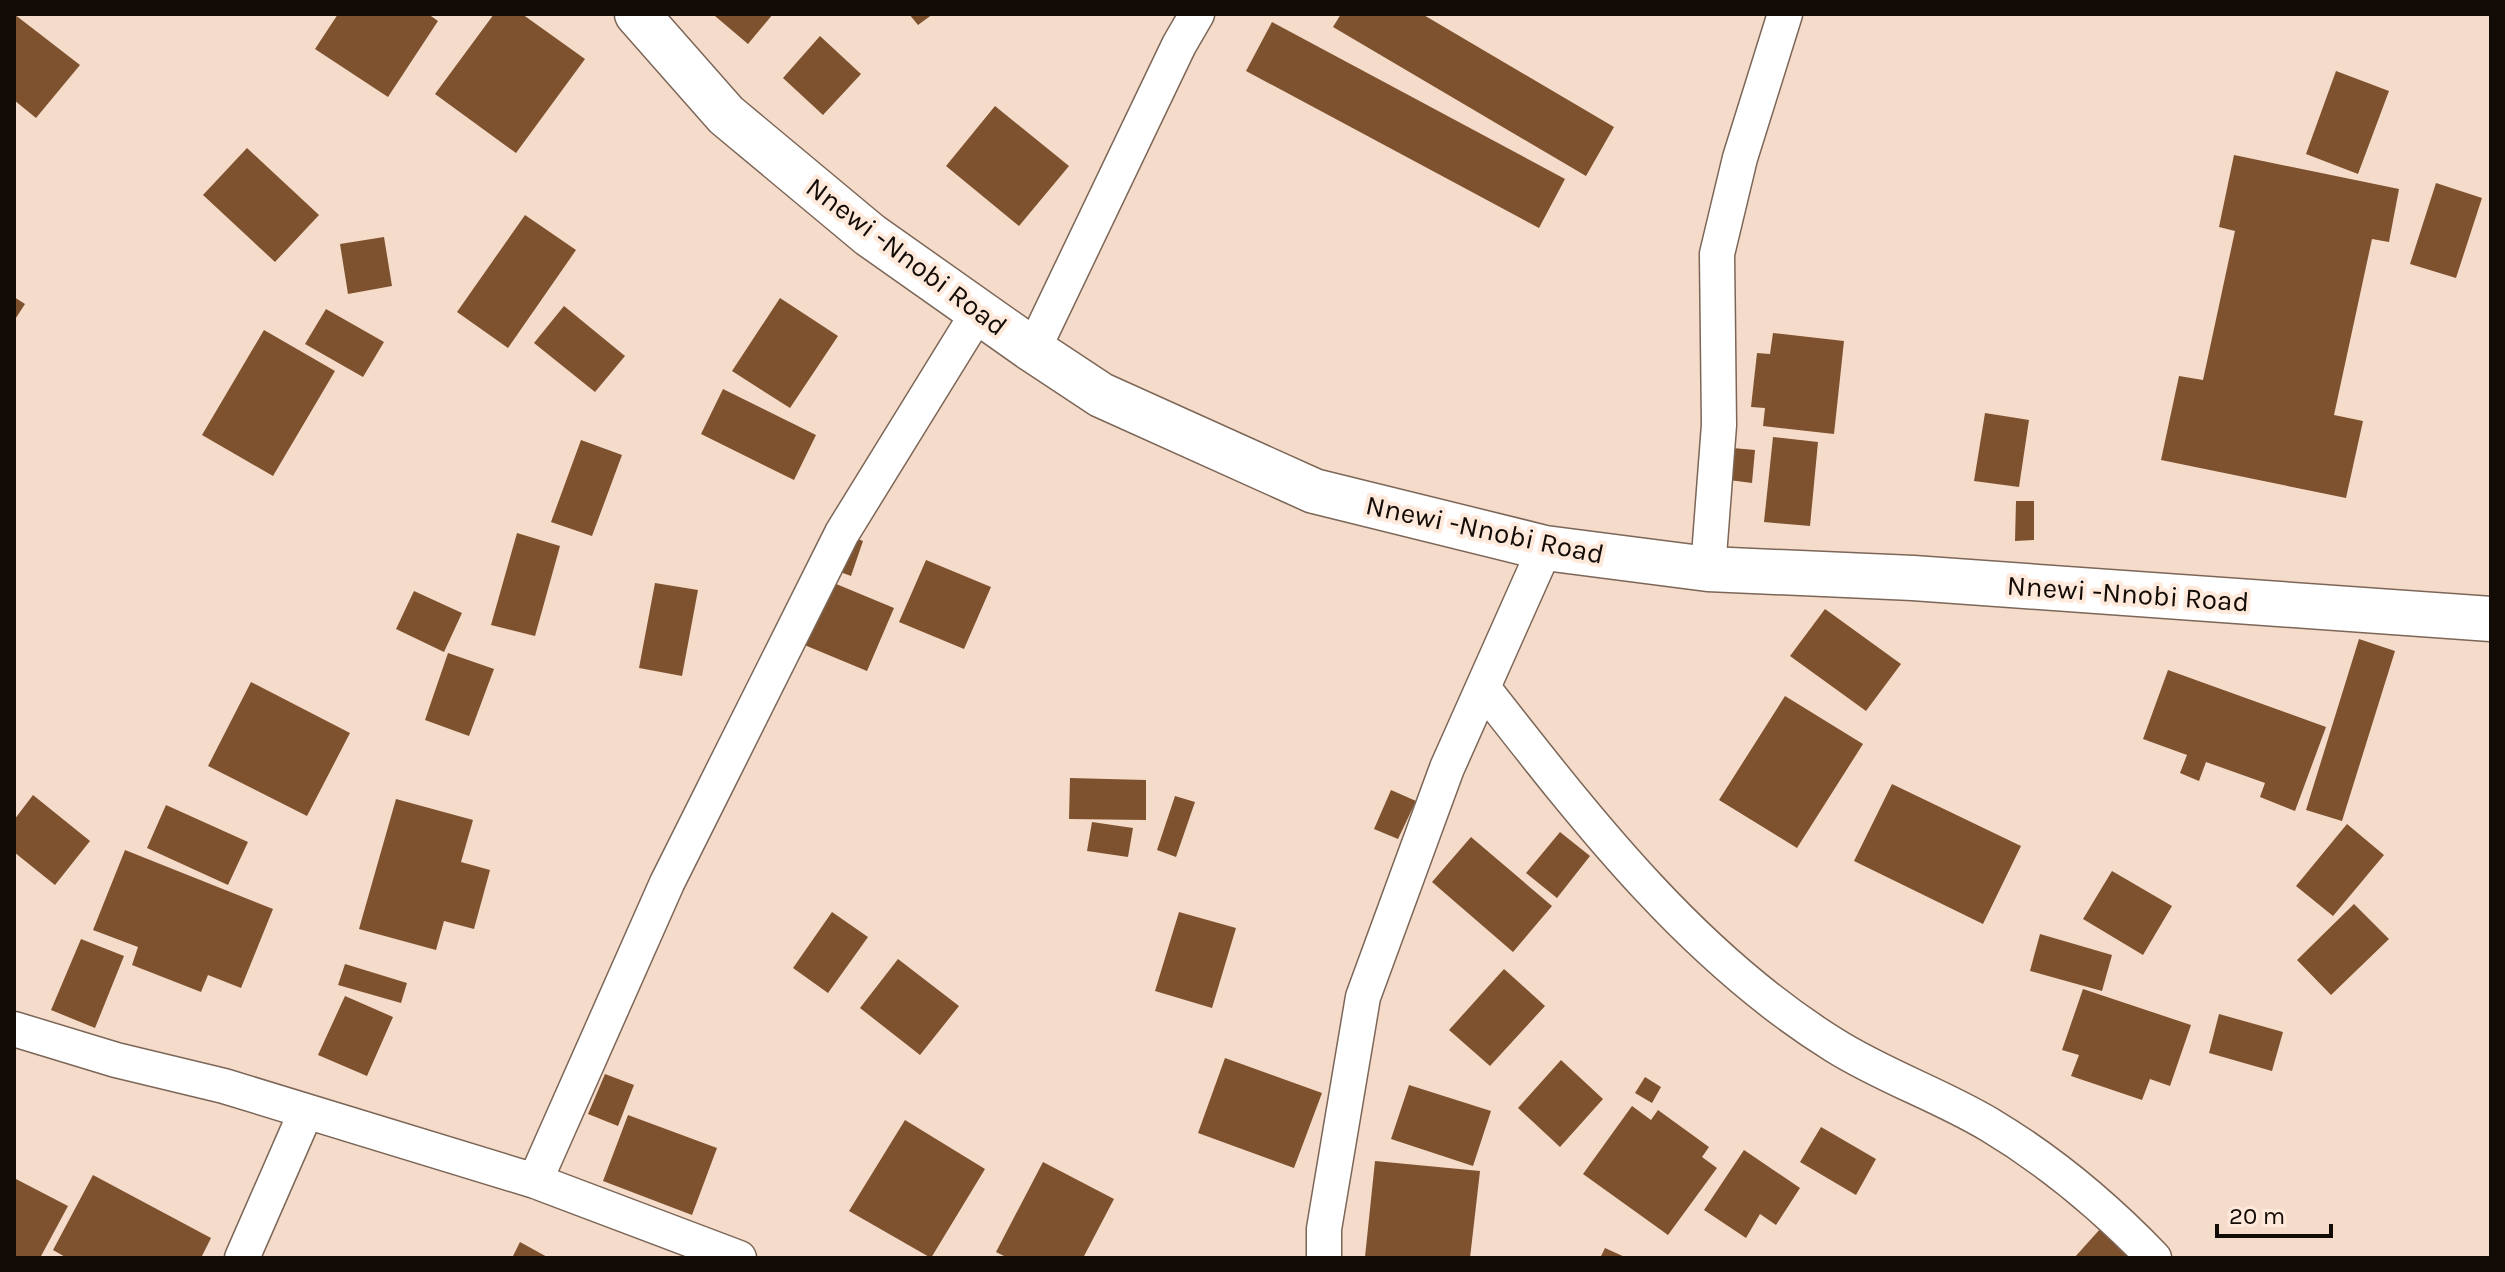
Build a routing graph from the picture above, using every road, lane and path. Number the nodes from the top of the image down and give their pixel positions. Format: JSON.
{"nodes":[{"id":1,"x":637,"y":14,"type":"edge"},
{"id":2,"x":1197,"y":14,"type":"edge"},
{"id":3,"x":1785,"y":14,"type":"edge"},
{"id":4,"x":979,"y":311,"type":"junction"},
{"id":5,"x":1033,"y":350,"type":"junction"},
{"id":6,"x":1545,"y":548,"type":"junction"},
{"id":7,"x":1708,"y":569,"type":"junction"},
{"id":8,"x":2491,"y":619,"type":"edge"},
{"id":9,"x":1484,"y":689,"type":"junction"},
{"id":10,"x":14,"y":1029,"type":"edge"},
{"id":11,"x":305,"y":1114,"type":"junction"},
{"id":12,"x":535,"y":1181,"type":"junction"},
{"id":13,"x":242,"y":1258,"type":"edge"},
{"id":14,"x":739,"y":1258,"type":"edge"},
{"id":15,"x":1324,"y":1258,"type":"edge"},
{"id":16,"x":2154,"y":1258,"type":"edge"}],
"edges":[{"from":1,"to":4,"type":"main road","name":"Nnewi -Nnobi Road"},
{"from":2,"to":5,"type":"street"},
{"from":3,"to":7,"type":"street"},
{"from":4,"to":5,"type":"main road","name":"Nnewi -Nnobi Road"},
{"from":4,"to":12,"type":"street"},
{"from":5,"to":6,"type":"main road","name":"Nnewi -Nnobi Road"},
{"from":6,"to":7,"type":"main road","name":"Nnewi -Nnobi Road"},
{"from":6,"to":9,"type":"street"},
{"from":7,"to":8,"type":"main road","name":"Nnewi -Nnobi Road"},
{"from":9,"to":15,"type":"street"},
{"from":9,"to":16,"type":"street"},
{"from":10,"to":11,"type":"street"},
{"from":11,"to":12,"type":"street"},
{"from":11,"to":13,"type":"street"},
{"from":12,"to":14,"type":"street"}]}
